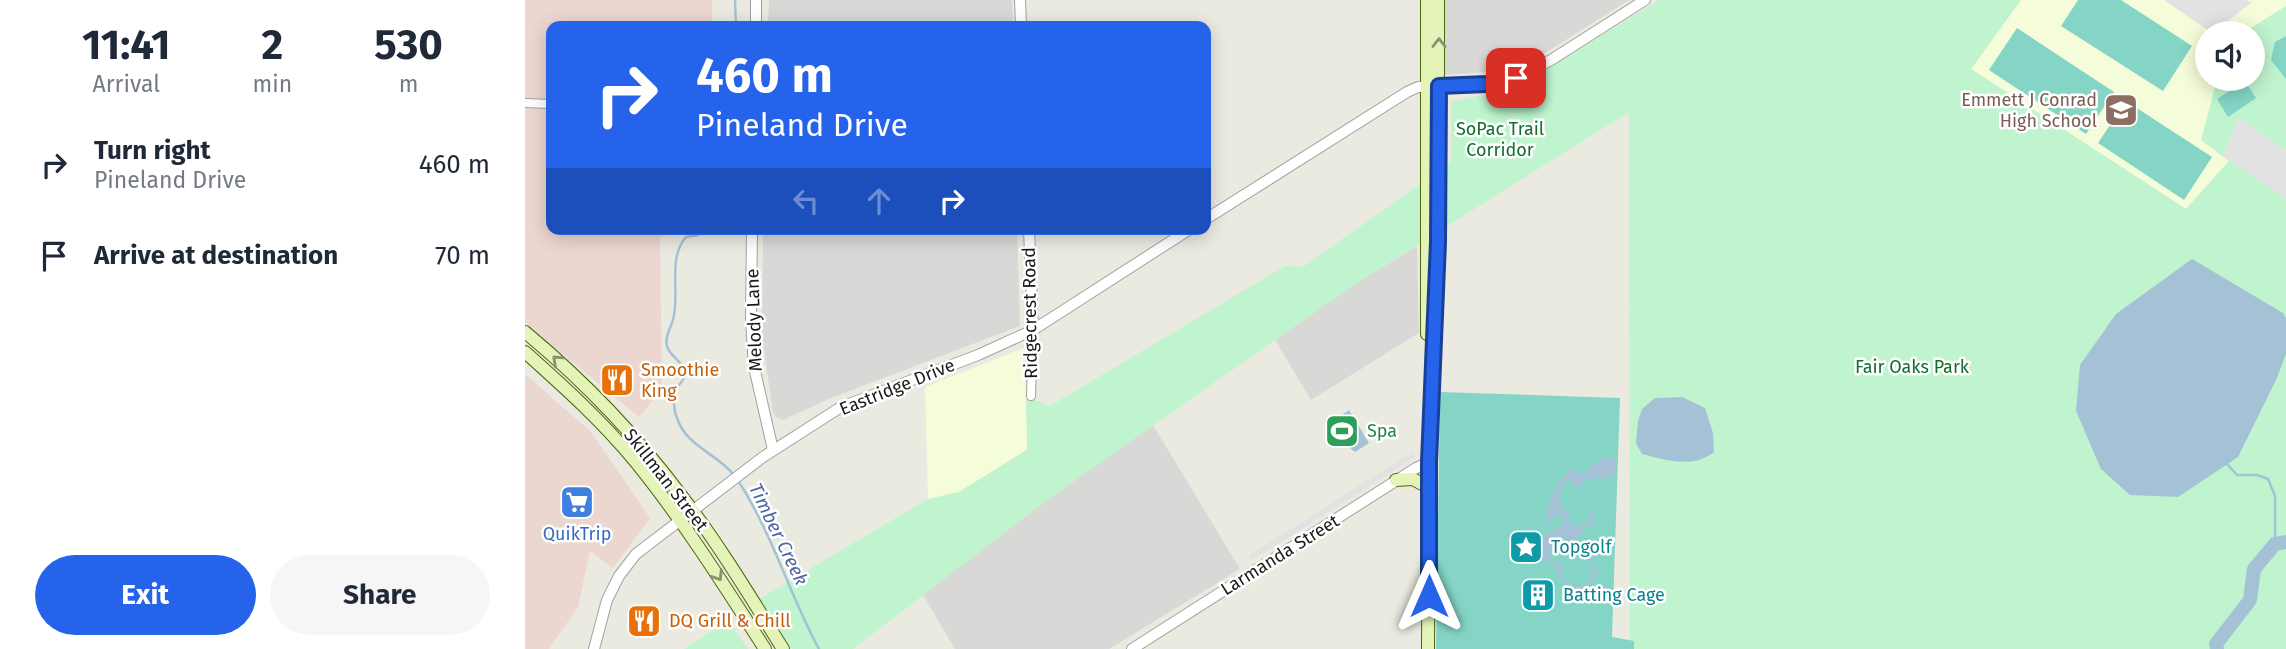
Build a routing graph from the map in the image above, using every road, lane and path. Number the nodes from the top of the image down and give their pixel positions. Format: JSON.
{"nodes":[{"id":1,"x":756,"y":0,"type":"edge"},
{"id":2,"x":1020,"y":0,"type":"edge"},
{"id":3,"x":1426,"y":0,"type":"edge"},
{"id":4,"x":1438,"y":0,"type":"edge"},
{"id":5,"x":1645,"y":0,"type":"edge"},
{"id":6,"x":756,"y":21,"type":"edge"},
{"id":7,"x":1021,"y":21,"type":"edge"},
{"id":8,"x":1433,"y":86,"type":"junction"},
{"id":9,"x":525,"y":103,"type":"edge"},
{"id":10,"x":546,"y":104,"type":"edge"},
{"id":11,"x":1211,"y":216,"type":"edge"},
{"id":12,"x":753,"y":235,"type":"edge"},
{"id":13,"x":1029,"y":235,"type":"edge"},
{"id":14,"x":1180,"y":235,"type":"edge"},
{"id":15,"x":1033,"y":330,"type":"junction"},
{"id":16,"x":525,"y":332,"type":"edge"},
{"id":17,"x":525,"y":352,"type":"edge"},
{"id":18,"x":580,"y":382,"type":"junction"},
{"id":19,"x":570,"y":393,"type":"junction"},
{"id":20,"x":1031,"y":396,"type":"dead end"},
{"id":21,"x":773,"y":450,"type":"junction"},
{"id":22,"x":1426,"y":463,"type":"junction"},
{"id":23,"x":1396,"y":481,"type":"junction"},
{"id":24,"x":1422,"y":484,"type":"junction"},
{"id":25,"x":692,"y":510,"type":"junction"},
{"id":26,"x":680,"y":519,"type":"junction"},
{"id":27,"x":594,"y":649,"type":"edge"},
{"id":28,"x":765,"y":649,"type":"edge"},
{"id":29,"x":783,"y":649,"type":"edge"},
{"id":30,"x":1132,"y":649,"type":"edge"},
{"id":31,"x":1422,"y":649,"type":"edge"},
{"id":32,"x":1428,"y":649,"type":"edge"}],
"edges":[{"from":1,"to":6,"type":"street"},
{"from":2,"to":7,"type":"street"},
{"from":3,"to":8,"type":"main road"},
{"from":8,"to":4,"type":"main road","one_way":true},
{"from":5,"to":8,"type":"street"},
{"from":8,"to":11,"type":"street"},
{"from":8,"to":22,"type":"main road"},
{"from":9,"to":10,"type":"street"},
{"from":12,"to":21,"type":"street","name":"Melody Lane"},
{"from":13,"to":15,"type":"street","name":"Ridgecrest Road"},
{"from":14,"to":15,"type":"street","name":"Eastridge Drive"},
{"from":15,"to":20,"type":"street","name":"Ridgecrest Road"},
{"from":15,"to":21,"type":"street","name":"Eastridge Drive"},
{"from":18,"to":16,"type":"main road","name":"Skillman Street","one_way":true},
{"from":17,"to":19,"type":"main road","name":"Skillman Street"},
{"from":18,"to":19,"type":"main road"},
{"from":18,"to":25,"type":"main road","name":"Skillman Street"},
{"from":19,"to":26,"type":"main road","name":"Skillman Street"},
{"from":21,"to":25,"type":"street","name":"Eastridge Drive"},
{"from":22,"to":23,"type":"street","name":"Larmanda Street"},
{"from":22,"to":24,"type":"main road"},
{"from":22,"to":32,"type":"main road"},
{"from":23,"to":24,"type":"main road"},
{"from":23,"to":30,"type":"street","name":"Larmanda Street"},
{"from":24,"to":31,"type":"main road"},
{"from":25,"to":26,"type":"street","name":"Eastridge Drive"},
{"from":25,"to":29,"type":"main road","name":"Skillman Street"},
{"from":26,"to":27,"type":"street","name":"Eastridge Drive"},
{"from":26,"to":28,"type":"main road","name":"Skillman Street","one_way":true}]}
